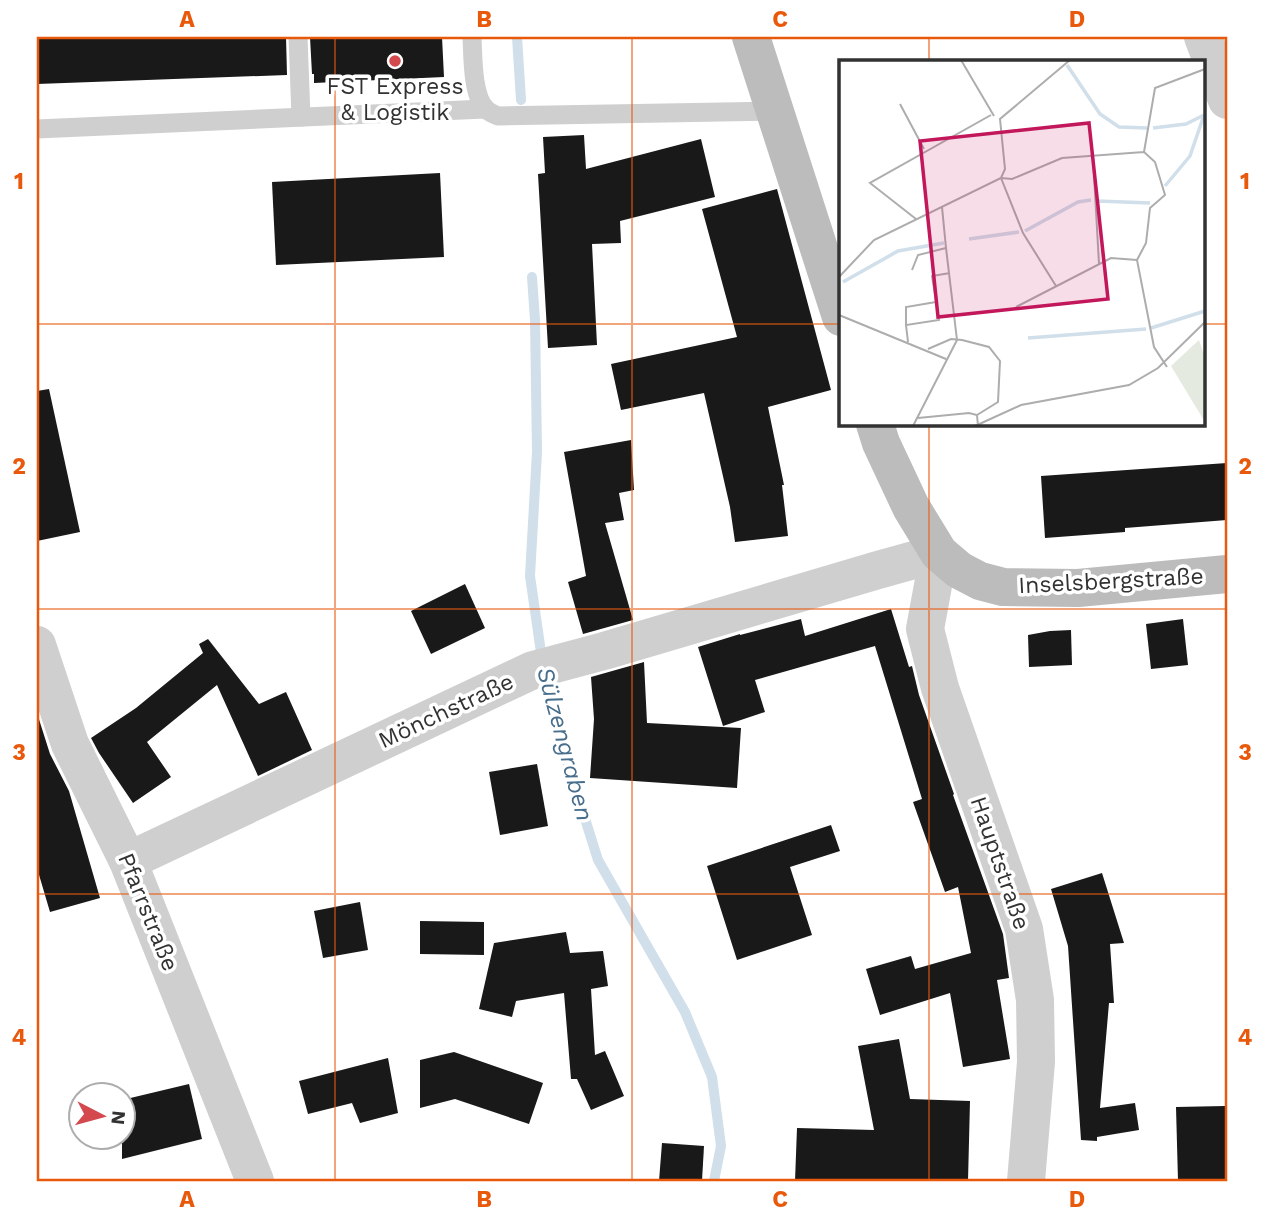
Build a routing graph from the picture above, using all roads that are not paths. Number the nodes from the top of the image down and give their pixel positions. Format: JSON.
{"nodes":[{"id":1,"x":298,"y":37,"type":"edge"},
{"id":2,"x":472,"y":37,"type":"edge"},
{"id":3,"x":751,"y":37,"type":"edge"},
{"id":4,"x":1203,"y":37,"type":"edge"},
{"id":5,"x":1227,"y":100,"type":"edge"},
{"id":6,"x":485,"y":109,"type":"junction"},
{"id":7,"x":774,"y":111,"type":"junction"},
{"id":8,"x":301,"y":117,"type":"junction"},
{"id":9,"x":37,"y":129,"type":"edge"},
{"id":10,"x":839,"y":311,"type":"edge"},
{"id":11,"x":875,"y":425,"type":"edge"},
{"id":12,"x":939,"y":554,"type":"junction"},
{"id":13,"x":1227,"y":574,"type":"edge"},
{"id":14,"x":37,"y":645,"type":"edge"},
{"id":15,"x":128,"y":861,"type":"junction"},
{"id":16,"x":255,"y":1181,"type":"edge"},
{"id":17,"x":1026,"y":1181,"type":"edge"}],
"edges":[{"from":1,"to":8,"type":"lane"},
{"from":2,"to":6,"type":"lane"},
{"from":3,"to":7,"type":"street"},
{"from":4,"to":5,"type":"street"},
{"from":6,"to":7,"type":"lane"},
{"from":6,"to":8,"type":"lane"},
{"from":7,"to":10,"type":"street"},
{"from":8,"to":9,"type":"lane"},
{"from":11,"to":12,"type":"street","name":"Inselsbergstraße"},
{"from":12,"to":13,"type":"street","name":"Inselsbergstraße"},
{"from":12,"to":15,"type":"street","name":"Mönchstraße"},
{"from":12,"to":17,"type":"street","name":"Hauptstraße"},
{"from":14,"to":15,"type":"street","name":"Pfarrstraße"},
{"from":15,"to":16,"type":"street","name":"Pfarrstraße"}]}
